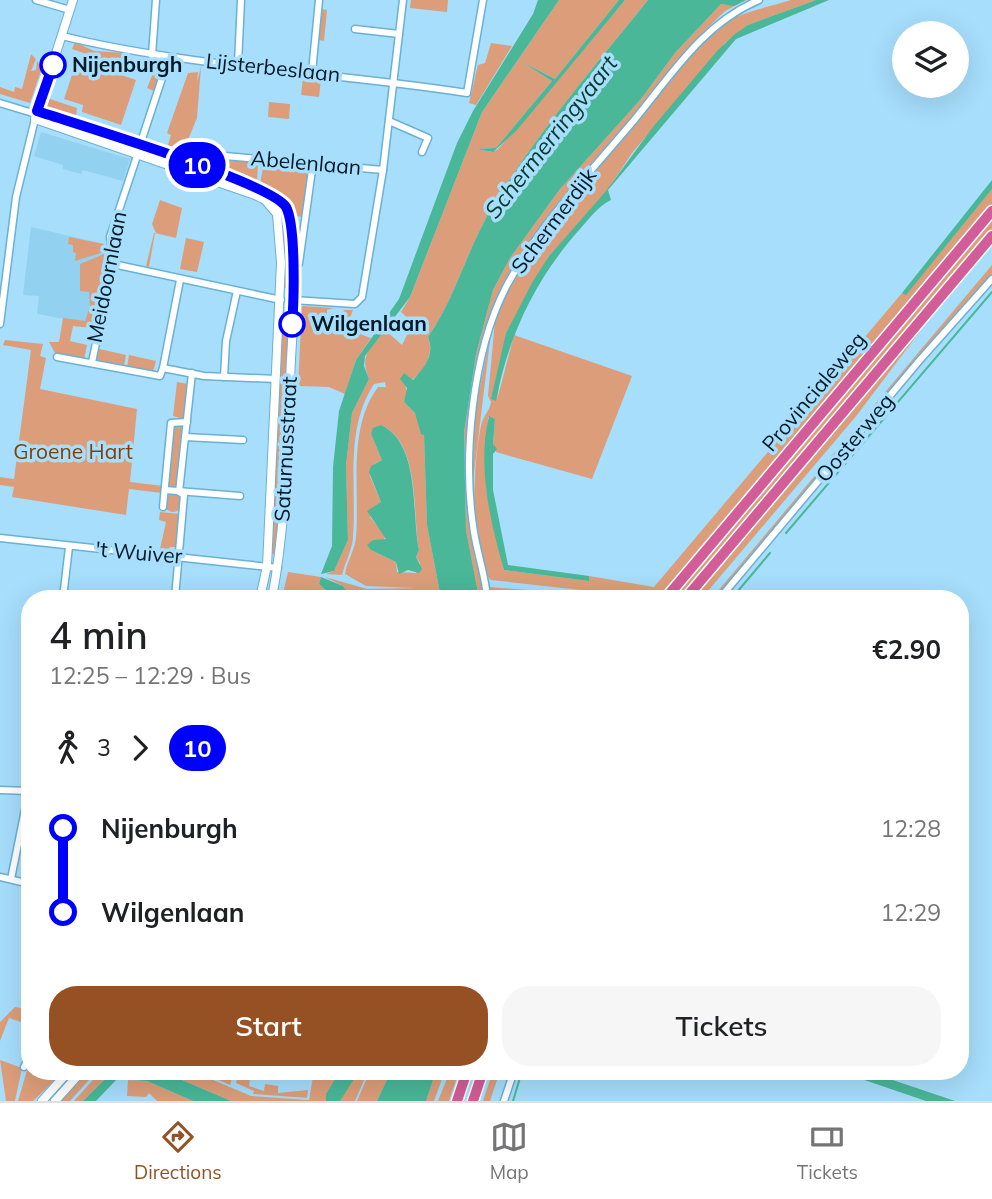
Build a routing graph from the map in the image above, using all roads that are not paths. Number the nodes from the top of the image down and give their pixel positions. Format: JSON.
{"nodes":[{"id":1,"x":36,"y":0,"type":"edge"},
{"id":2,"x":74,"y":0,"type":"edge"},
{"id":3,"x":156,"y":0,"type":"edge"},
{"id":4,"x":241,"y":0,"type":"edge"},
{"id":5,"x":319,"y":0,"type":"edge"},
{"id":6,"x":403,"y":0,"type":"edge"},
{"id":7,"x":483,"y":0,"type":"edge"},
{"id":8,"x":760,"y":0,"type":"edge"},
{"id":9,"x":70,"y":10,"type":"junction"},
{"id":10,"x":355,"y":29,"type":"dead end"},
{"id":11,"x":399,"y":34,"type":"junction"},
{"id":12,"x":62,"y":36,"type":"junction"},
{"id":13,"x":152,"y":55,"type":"junction"},
{"id":14,"x":169,"y":57,"type":"junction"},
{"id":15,"x":238,"y":64,"type":"junction"},
{"id":16,"x":312,"y":72,"type":"junction"},
{"id":17,"x":394,"y":81,"type":"junction"},
{"id":18,"x":0,"y":103,"type":"edge"},
{"id":19,"x":36,"y":115,"type":"junction"},
{"id":20,"x":389,"y":121,"type":"junction"},
{"id":21,"x":139,"y":149,"type":"junction"},
{"id":22,"x":422,"y":152,"type":"dead end"},
{"id":23,"x":191,"y":163,"type":"junction"},
{"id":24,"x":313,"y":163,"type":"junction"},
{"id":25,"x":383,"y":170,"type":"junction"},
{"id":26,"x":992,"y":211,"type":"edge"},
{"id":27,"x":992,"y":236,"type":"edge"},
{"id":28,"x":292,"y":263,"type":"junction"},
{"id":29,"x":113,"y":264,"type":"junction"},
{"id":30,"x":2,"y":274,"type":"edge"},
{"id":31,"x":180,"y":279,"type":"junction"},
{"id":32,"x":992,"y":279,"type":"edge"},
{"id":33,"x":237,"y":291,"type":"junction"},
{"id":34,"x":281,"y":300,"type":"junction"},
{"id":35,"x":293,"y":300,"type":"junction"},
{"id":36,"x":0,"y":324,"type":"edge"},
{"id":37,"x":57,"y":357,"type":"dead end"},
{"id":38,"x":92,"y":362,"type":"junction"},
{"id":39,"x":163,"y":364,"type":"junction"},
{"id":40,"x":192,"y":373,"type":"junction"},
{"id":41,"x":224,"y":377,"type":"junction"},
{"id":42,"x":277,"y":379,"type":"junction"},
{"id":43,"x":187,"y":422,"type":"junction"},
{"id":44,"x":186,"y":437,"type":"junction"},
{"id":45,"x":243,"y":440,"type":"dead end"},
{"id":46,"x":164,"y":491,"type":"junction"},
{"id":47,"x":179,"y":492,"type":"junction"},
{"id":48,"x":240,"y":496,"type":"dead end"},
{"id":49,"x":163,"y":507,"type":"dead end"},
{"id":50,"x":0,"y":538,"type":"edge"},
{"id":51,"x":69,"y":547,"type":"junction"},
{"id":52,"x":179,"y":557,"type":"junction"},
{"id":53,"x":267,"y":566,"type":"junction"},
{"id":54,"x":278,"y":568,"type":"junction"},
{"id":55,"x":486,"y":589,"type":"dead end"},
{"id":56,"x":64,"y":590,"type":"edge"},
{"id":57,"x":176,"y":590,"type":"edge"},
{"id":58,"x":262,"y":590,"type":"edge"},
{"id":59,"x":274,"y":590,"type":"edge"},
{"id":60,"x":673,"y":590,"type":"edge"},
{"id":61,"x":693,"y":590,"type":"edge"},
{"id":62,"x":727,"y":590,"type":"edge"},
{"id":63,"x":21,"y":789,"type":"edge"},
{"id":64,"x":0,"y":790,"type":"edge"},
{"id":65,"x":21,"y":829,"type":"edge"},
{"id":66,"x":0,"y":877,"type":"edge"},
{"id":67,"x":11,"y":879,"type":"junction"},
{"id":68,"x":21,"y":882,"type":"edge"},
{"id":69,"x":61,"y":1080,"type":"edge"},
{"id":70,"x":74,"y":1080,"type":"edge"},
{"id":71,"x":464,"y":1080,"type":"edge"},
{"id":72,"x":480,"y":1080,"type":"edge"},
{"id":73,"x":511,"y":1080,"type":"edge"},
{"id":74,"x":42,"y":1101,"type":"edge"},
{"id":75,"x":55,"y":1101,"type":"edge"},
{"id":76,"x":457,"y":1101,"type":"edge"},
{"id":77,"x":473,"y":1101,"type":"edge"},
{"id":78,"x":504,"y":1101,"type":"edge"}],
"edges":[{"from":1,"to":9,"type":"street"},
{"from":2,"to":9,"type":"street"},
{"from":3,"to":13,"type":"street"},
{"from":4,"to":15,"type":"street"},
{"from":5,"to":16,"type":"street"},
{"from":6,"to":11,"type":"street"},
{"from":7,"to":17,"type":"street","name":"Lijsterbeslaan"},
{"from":8,"to":55,"type":"street","name":"Schermerdijk"},
{"from":9,"to":12,"type":"street"},
{"from":10,"to":11,"type":"street"},
{"from":11,"to":17,"type":"street"},
{"from":12,"to":13,"type":"street","name":"Lijsterbeslaan"},
{"from":12,"to":19,"type":"street"},
{"from":13,"to":14,"type":"street","name":"Lijsterbeslaan"},
{"from":14,"to":15,"type":"street","name":"Lijsterbeslaan"},
{"from":14,"to":21,"type":"street","name":"Meidoornlaan"},
{"from":15,"to":16,"type":"street","name":"Lijsterbeslaan"},
{"from":16,"to":17,"type":"street","name":"Lijsterbeslaan"},
{"from":17,"to":20,"type":"street"},
{"from":18,"to":19,"type":"street"},
{"from":19,"to":21,"type":"street"},
{"from":19,"to":30,"type":"street"},
{"from":20,"to":22,"type":"street"},
{"from":20,"to":25,"type":"street"},
{"from":21,"to":23,"type":"street"},
{"from":21,"to":29,"type":"street","name":"Meidoornlaan"},
{"from":21,"to":34,"type":"street","name":"Saturnusstraat"},
{"from":23,"to":24,"type":"street","name":"Abelenlaan"},
{"from":23,"to":28,"type":"street","name":"Saturnusstraat"},
{"from":24,"to":25,"type":"street","name":"Abelenlaan"},
{"from":24,"to":28,"type":"street"},
{"from":25,"to":35,"type":"street"},
{"from":26,"to":60,"type":"highway","name":"Provincialeweg"},
{"from":27,"to":61,"type":"highway","name":"Provincialeweg"},
{"from":28,"to":35,"type":"street","name":"Saturnusstraat"},
{"from":29,"to":31,"type":"street"},
{"from":29,"to":38,"type":"street","name":"Meidoornlaan"},
{"from":30,"to":36,"type":"street"},
{"from":31,"to":33,"type":"street"},
{"from":31,"to":39,"type":"street"},
{"from":32,"to":62,"type":"street","name":"Oosterweg"},
{"from":33,"to":34,"type":"street"},
{"from":33,"to":41,"type":"street"},
{"from":34,"to":35,"type":"street"},
{"from":34,"to":42,"type":"street","name":"Saturnusstraat"},
{"from":35,"to":54,"type":"street","name":"Saturnusstraat"},
{"from":37,"to":38,"type":"street"},
{"from":38,"to":39,"type":"street"},
{"from":39,"to":40,"type":"street"},
{"from":40,"to":41,"type":"street"},
{"from":40,"to":43,"type":"street"},
{"from":41,"to":42,"type":"street"},
{"from":42,"to":53,"type":"street","name":"Saturnusstraat"},
{"from":43,"to":44,"type":"street"},
{"from":43,"to":46,"type":"street"},
{"from":44,"to":45,"type":"street"},
{"from":44,"to":47,"type":"street"},
{"from":46,"to":47,"type":"street"},
{"from":46,"to":49,"type":"street"},
{"from":47,"to":48,"type":"street"},
{"from":47,"to":52,"type":"street"},
{"from":50,"to":51,"type":"street","name":"'t Wuiver"},
{"from":51,"to":52,"type":"street","name":"'t Wuiver"},
{"from":51,"to":56,"type":"street"},
{"from":52,"to":53,"type":"street","name":"'t Wuiver"},
{"from":52,"to":57,"type":"street"},
{"from":53,"to":54,"type":"street","name":"'t Wuiver"},
{"from":53,"to":58,"type":"street","name":"Saturnusstraat"},
{"from":54,"to":59,"type":"street","name":"Saturnusstraat"},
{"from":63,"to":64,"type":"street"},
{"from":65,"to":67,"type":"street"},
{"from":66,"to":67,"type":"street"},
{"from":67,"to":68,"type":"street"},
{"from":69,"to":74,"type":"street"},
{"from":70,"to":75,"type":"street"},
{"from":71,"to":76,"type":"highway"},
{"from":72,"to":77,"type":"highway"},
{"from":73,"to":78,"type":"street"}]}
